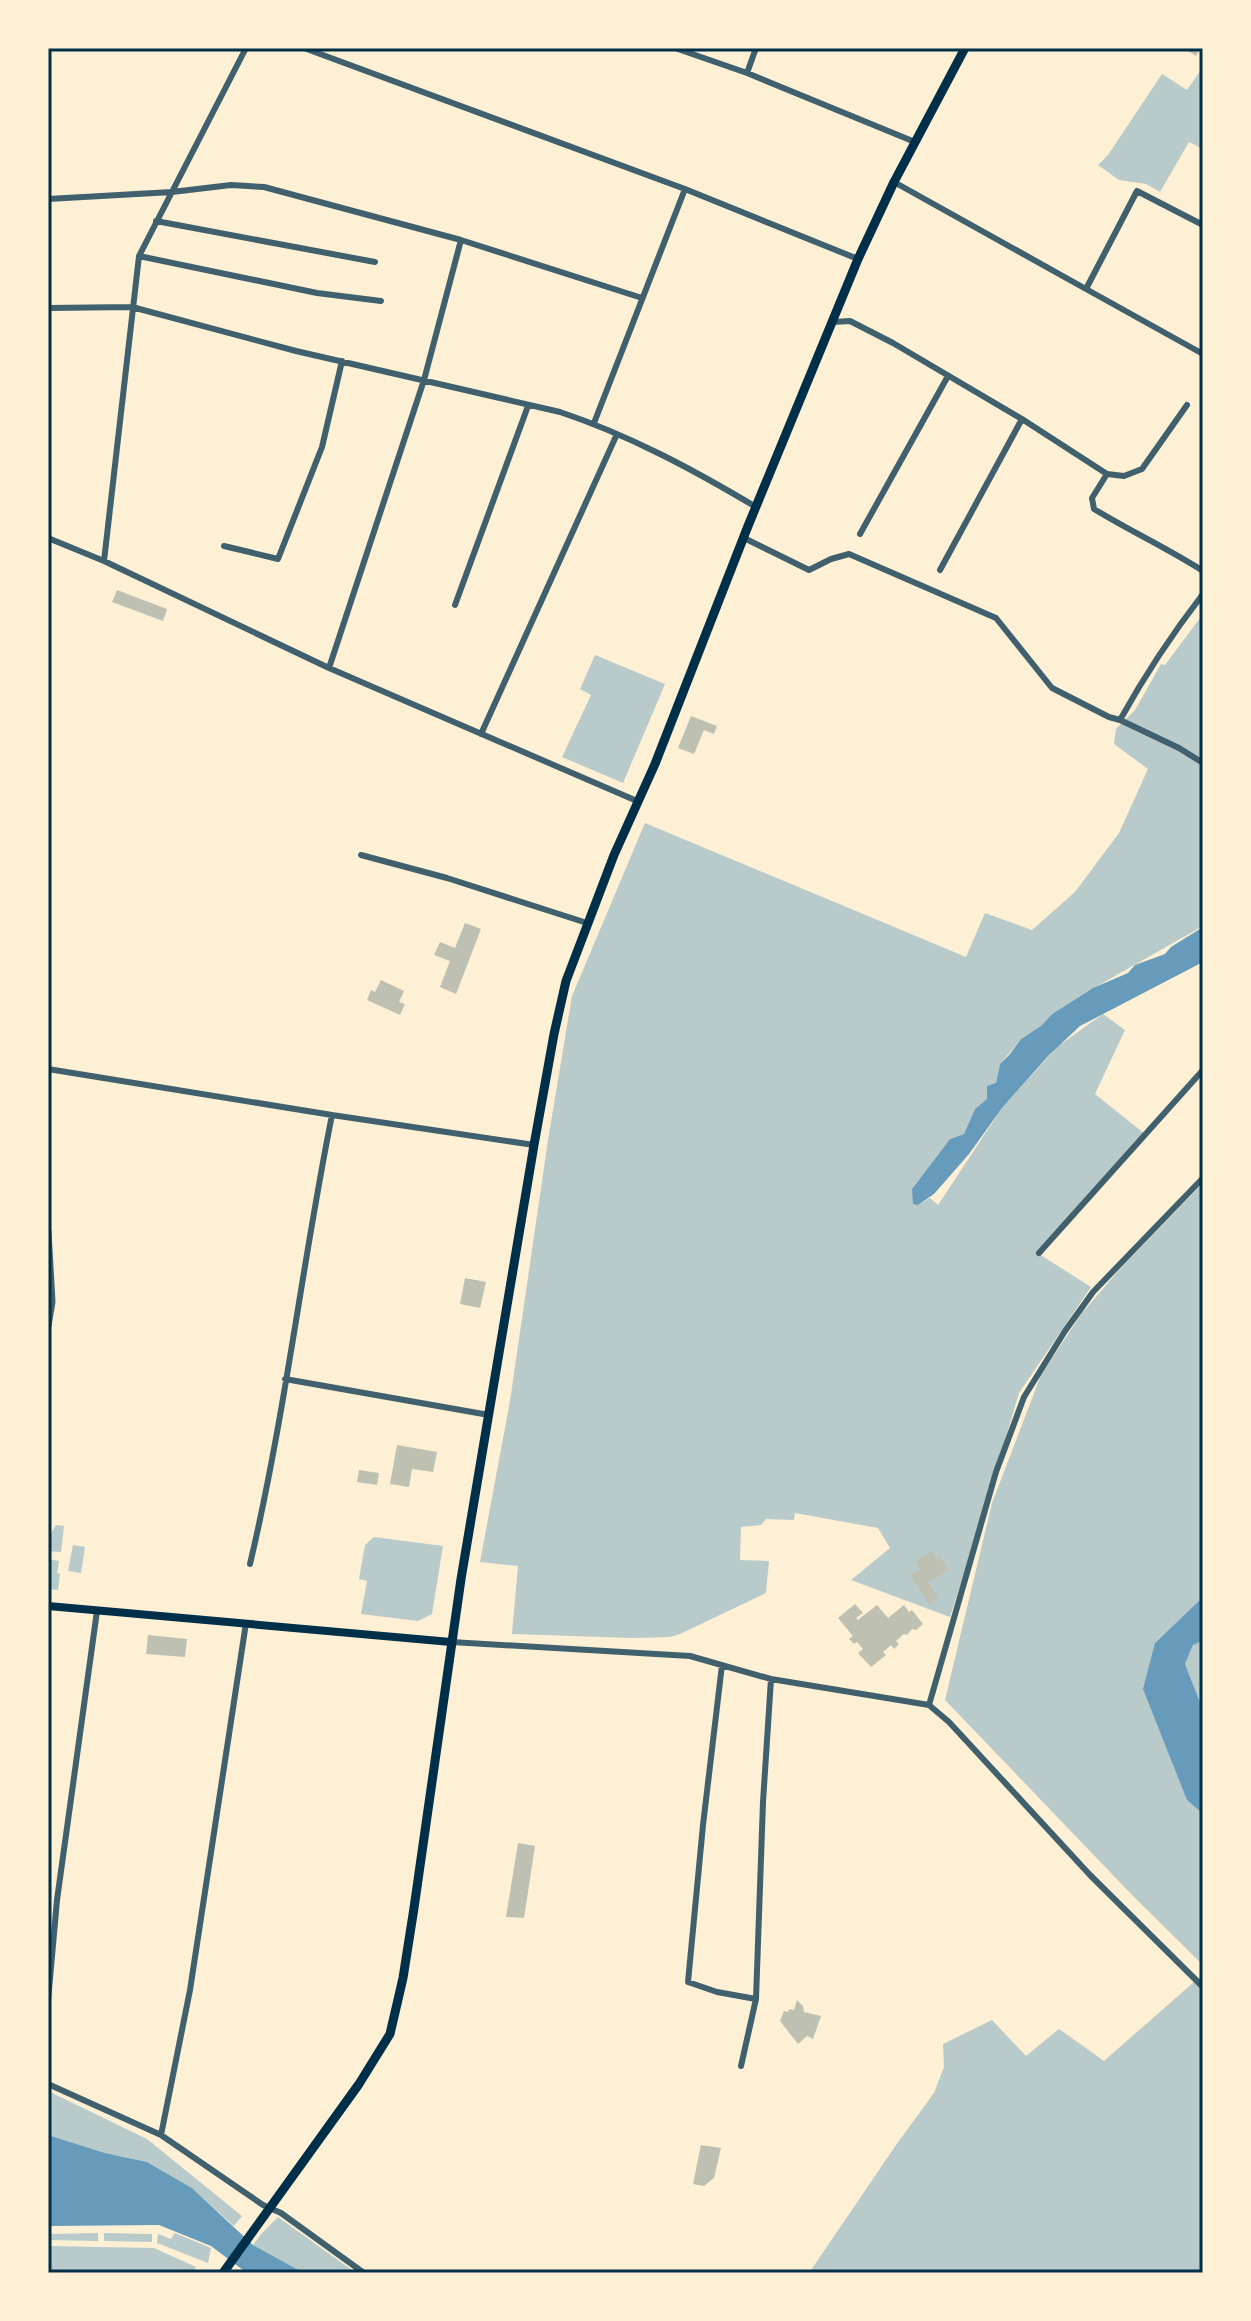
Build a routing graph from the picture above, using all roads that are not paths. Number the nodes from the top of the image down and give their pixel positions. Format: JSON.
{"nodes":[{"id":1,"x":246,"y":48,"type":"edge"},
{"id":2,"x":304,"y":48,"type":"edge"},
{"id":3,"x":675,"y":48,"type":"edge"},
{"id":4,"x":756,"y":48,"type":"edge"},
{"id":5,"x":965,"y":48,"type":"edge"},
{"id":6,"x":747,"y":73,"type":"junction"},
{"id":7,"x":915,"y":142,"type":"junction"},
{"id":8,"x":894,"y":182,"type":"junction"},
{"id":9,"x":685,"y":189,"type":"junction"},
{"id":10,"x":172,"y":192,"type":"junction"},
{"id":11,"x":48,"y":199,"type":"edge"},
{"id":12,"x":156,"y":221,"type":"junction"},
{"id":13,"x":1203,"y":225,"type":"edge"},
{"id":14,"x":461,"y":240,"type":"junction"},
{"id":15,"x":139,"y":256,"type":"junction"},
{"id":16,"x":858,"y":259,"type":"junction"},
{"id":17,"x":375,"y":262,"type":"dead end"},
{"id":18,"x":1086,"y":289,"type":"junction"},
{"id":19,"x":642,"y":298,"type":"junction"},
{"id":20,"x":381,"y":301,"type":"dead end"},
{"id":21,"x":132,"y":307,"type":"junction"},
{"id":22,"x":48,"y":308,"type":"edge"},
{"id":23,"x":833,"y":322,"type":"junction"},
{"id":24,"x":1203,"y":354,"type":"edge"},
{"id":25,"x":342,"y":361,"type":"junction"},
{"id":26,"x":948,"y":376,"type":"junction"},
{"id":27,"x":424,"y":380,"type":"junction"},
{"id":28,"x":1187,"y":405,"type":"dead end"},
{"id":29,"x":528,"y":406,"type":"junction"},
{"id":30,"x":1022,"y":419,"type":"junction"},
{"id":31,"x":594,"y":423,"type":"junction"},
{"id":32,"x":617,"y":434,"type":"junction"},
{"id":33,"x":1107,"y":474,"type":"junction"},
{"id":34,"x":756,"y":507,"type":"junction"},
{"id":35,"x":860,"y":534,"type":"dead end"},
{"id":36,"x":48,"y":538,"type":"edge"},
{"id":37,"x":744,"y":538,"type":"junction"},
{"id":38,"x":224,"y":546,"type":"dead end"},
{"id":39,"x":104,"y":561,"type":"junction"},
{"id":40,"x":940,"y":570,"type":"dead end"},
{"id":41,"x":1203,"y":571,"type":"edge"},
{"id":42,"x":1203,"y":594,"type":"edge"},
{"id":43,"x":455,"y":605,"type":"dead end"},
{"id":44,"x":329,"y":668,"type":"junction"},
{"id":45,"x":1120,"y":720,"type":"junction"},
{"id":46,"x":481,"y":734,"type":"junction"},
{"id":47,"x":1203,"y":763,"type":"edge"},
{"id":48,"x":637,"y":801,"type":"junction"},
{"id":49,"x":361,"y":855,"type":"dead end"},
{"id":50,"x":587,"y":923,"type":"junction"},
{"id":51,"x":48,"y":1069,"type":"edge"},
{"id":52,"x":1203,"y":1070,"type":"edge"},
{"id":53,"x":332,"y":1115,"type":"junction"},
{"id":54,"x":534,"y":1145,"type":"junction"},
{"id":55,"x":1203,"y":1178,"type":"edge"},
{"id":56,"x":48,"y":1232,"type":"edge"},
{"id":57,"x":1039,"y":1253,"type":"dead end"},
{"id":58,"x":49,"y":1269,"type":"edge"},
{"id":59,"x":48,"y":1326,"type":"edge"},
{"id":60,"x":285,"y":1379,"type":"junction"},
{"id":61,"x":489,"y":1415,"type":"junction"},
{"id":62,"x":250,"y":1564,"type":"dead end"},
{"id":63,"x":48,"y":1606,"type":"edge"},
{"id":64,"x":97,"y":1611,"type":"junction"},
{"id":65,"x":246,"y":1623,"type":"junction"},
{"id":66,"x":451,"y":1642,"type":"junction"},
{"id":67,"x":722,"y":1665,"type":"junction"},
{"id":68,"x":771,"y":1679,"type":"junction"},
{"id":69,"x":929,"y":1705,"type":"junction"},
{"id":70,"x":1203,"y":1987,"type":"edge"},
{"id":71,"x":756,"y":1999,"type":"junction"},
{"id":72,"x":48,"y":2001,"type":"edge"},
{"id":73,"x":741,"y":2066,"type":"dead end"},
{"id":74,"x":48,"y":2084,"type":"edge"},
{"id":75,"x":161,"y":2135,"type":"junction"},
{"id":76,"x":270,"y":2208,"type":"junction"},
{"id":77,"x":223,"y":2272,"type":"edge"},
{"id":78,"x":364,"y":2273,"type":"edge"}],
"edges":[{"from":1,"to":10,"type":"street"},
{"from":2,"to":9,"type":"street"},
{"from":3,"to":6,"type":"street"},
{"from":4,"to":6,"type":"street"},
{"from":5,"to":7,"type":"main road"},
{"from":6,"to":7,"type":"street"},
{"from":7,"to":8,"type":"main road"},
{"from":8,"to":16,"type":"main road"},
{"from":8,"to":18,"type":"street"},
{"from":9,"to":16,"type":"street"},
{"from":9,"to":19,"type":"street"},
{"from":10,"to":11,"type":"street"},
{"from":10,"to":12,"type":"street"},
{"from":10,"to":14,"type":"street"},
{"from":12,"to":15,"type":"street"},
{"from":12,"to":17,"type":"street"},
{"from":13,"to":18,"type":"street"},
{"from":14,"to":19,"type":"street"},
{"from":14,"to":27,"type":"street"},
{"from":15,"to":20,"type":"street"},
{"from":15,"to":21,"type":"street"},
{"from":16,"to":23,"type":"main road"},
{"from":18,"to":24,"type":"street"},
{"from":19,"to":31,"type":"street"},
{"from":21,"to":22,"type":"street"},
{"from":21,"to":25,"type":"street"},
{"from":21,"to":39,"type":"street"},
{"from":23,"to":26,"type":"street"},
{"from":23,"to":34,"type":"main road"},
{"from":25,"to":27,"type":"street"},
{"from":25,"to":38,"type":"street"},
{"from":26,"to":30,"type":"street"},
{"from":26,"to":35,"type":"street"},
{"from":27,"to":29,"type":"street"},
{"from":27,"to":44,"type":"street"},
{"from":28,"to":33,"type":"street"},
{"from":29,"to":31,"type":"street"},
{"from":29,"to":43,"type":"street"},
{"from":30,"to":33,"type":"street"},
{"from":30,"to":40,"type":"street"},
{"from":31,"to":32,"type":"street"},
{"from":32,"to":34,"type":"street"},
{"from":32,"to":46,"type":"street"},
{"from":33,"to":41,"type":"street"},
{"from":34,"to":37,"type":"main road"},
{"from":36,"to":39,"type":"street"},
{"from":37,"to":45,"type":"street"},
{"from":37,"to":48,"type":"main road"},
{"from":39,"to":44,"type":"street"},
{"from":42,"to":45,"type":"street"},
{"from":44,"to":46,"type":"street"},
{"from":45,"to":47,"type":"street"},
{"from":46,"to":48,"type":"street"},
{"from":48,"to":50,"type":"main road"},
{"from":49,"to":50,"type":"street"},
{"from":50,"to":54,"type":"main road"},
{"from":51,"to":53,"type":"street"},
{"from":52,"to":57,"type":"street"},
{"from":53,"to":54,"type":"street"},
{"from":53,"to":60,"type":"street"},
{"from":54,"to":61,"type":"main road"},
{"from":55,"to":69,"type":"street"},
{"from":56,"to":58,"type":"street"},
{"from":58,"to":59,"type":"street"},
{"from":60,"to":61,"type":"street"},
{"from":60,"to":62,"type":"street"},
{"from":61,"to":66,"type":"main road"},
{"from":63,"to":64,"type":"main road"},
{"from":64,"to":65,"type":"main road"},
{"from":64,"to":72,"type":"street"},
{"from":65,"to":66,"type":"main road"},
{"from":65,"to":75,"type":"street"},
{"from":66,"to":67,"type":"street"},
{"from":66,"to":76,"type":"main road"},
{"from":67,"to":68,"type":"street"},
{"from":67,"to":71,"type":"street"},
{"from":68,"to":69,"type":"street"},
{"from":68,"to":71,"type":"street"},
{"from":69,"to":70,"type":"street"},
{"from":71,"to":73,"type":"street"},
{"from":74,"to":75,"type":"street"},
{"from":75,"to":76,"type":"street"},
{"from":76,"to":77,"type":"main road"},
{"from":76,"to":78,"type":"street"}]}
